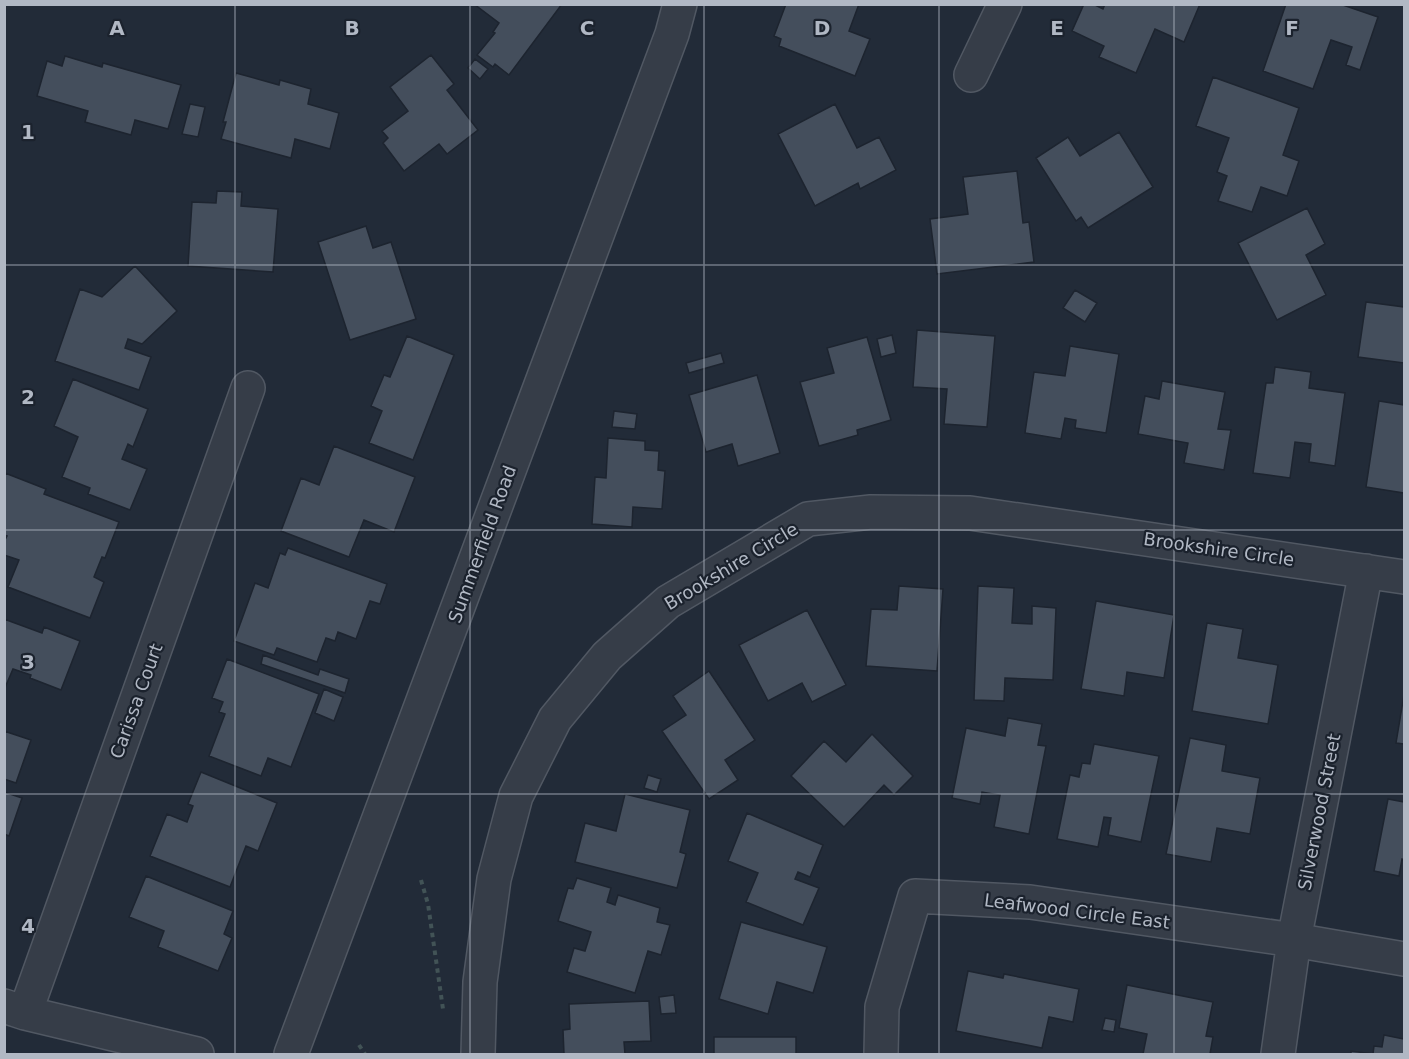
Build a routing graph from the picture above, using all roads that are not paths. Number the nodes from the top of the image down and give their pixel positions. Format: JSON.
{"nodes":[{"id":1,"x":688,"y":4,"type":"edge"},
{"id":2,"x":1005,"y":4,"type":"edge"},
{"id":3,"x":676,"y":20,"type":"edge"},
{"id":4,"x":971,"y":75,"type":"dead end"},
{"id":5,"x":248,"y":388,"type":"dead end"},
{"id":6,"x":1366,"y":571,"type":"junction"},
{"id":7,"x":1404,"y":577,"type":"edge"},
{"id":8,"x":1294,"y":940,"type":"junction"},
{"id":9,"x":1404,"y":959,"type":"edge"},
{"id":10,"x":15,"y":1010,"type":"edge"},
{"id":11,"x":197,"y":1054,"type":"edge"},
{"id":12,"x":291,"y":1054,"type":"edge"},
{"id":13,"x":478,"y":1054,"type":"edge"},
{"id":14,"x":881,"y":1054,"type":"edge"},
{"id":15,"x":1278,"y":1054,"type":"edge"}],
"edges":[{"from":1,"to":3,"type":"street","name":"Summerfield Road"},
{"from":2,"to":4,"type":"street"},
{"from":3,"to":12,"type":"street","name":"Summerfield Road"},
{"from":5,"to":10,"type":"street","name":"Carissa Court"},
{"from":6,"to":7,"type":"street","name":"Brookshire Circle"},
{"from":6,"to":8,"type":"street","name":"Silverwood Street"},
{"from":6,"to":13,"type":"street","name":"Brookshire Circle"},
{"from":8,"to":9,"type":"street"},
{"from":8,"to":14,"type":"street","name":"Leafwood Circle East"},
{"from":8,"to":15,"type":"street","name":"Silverwood Street"},
{"from":10,"to":11,"type":"street"}]}
